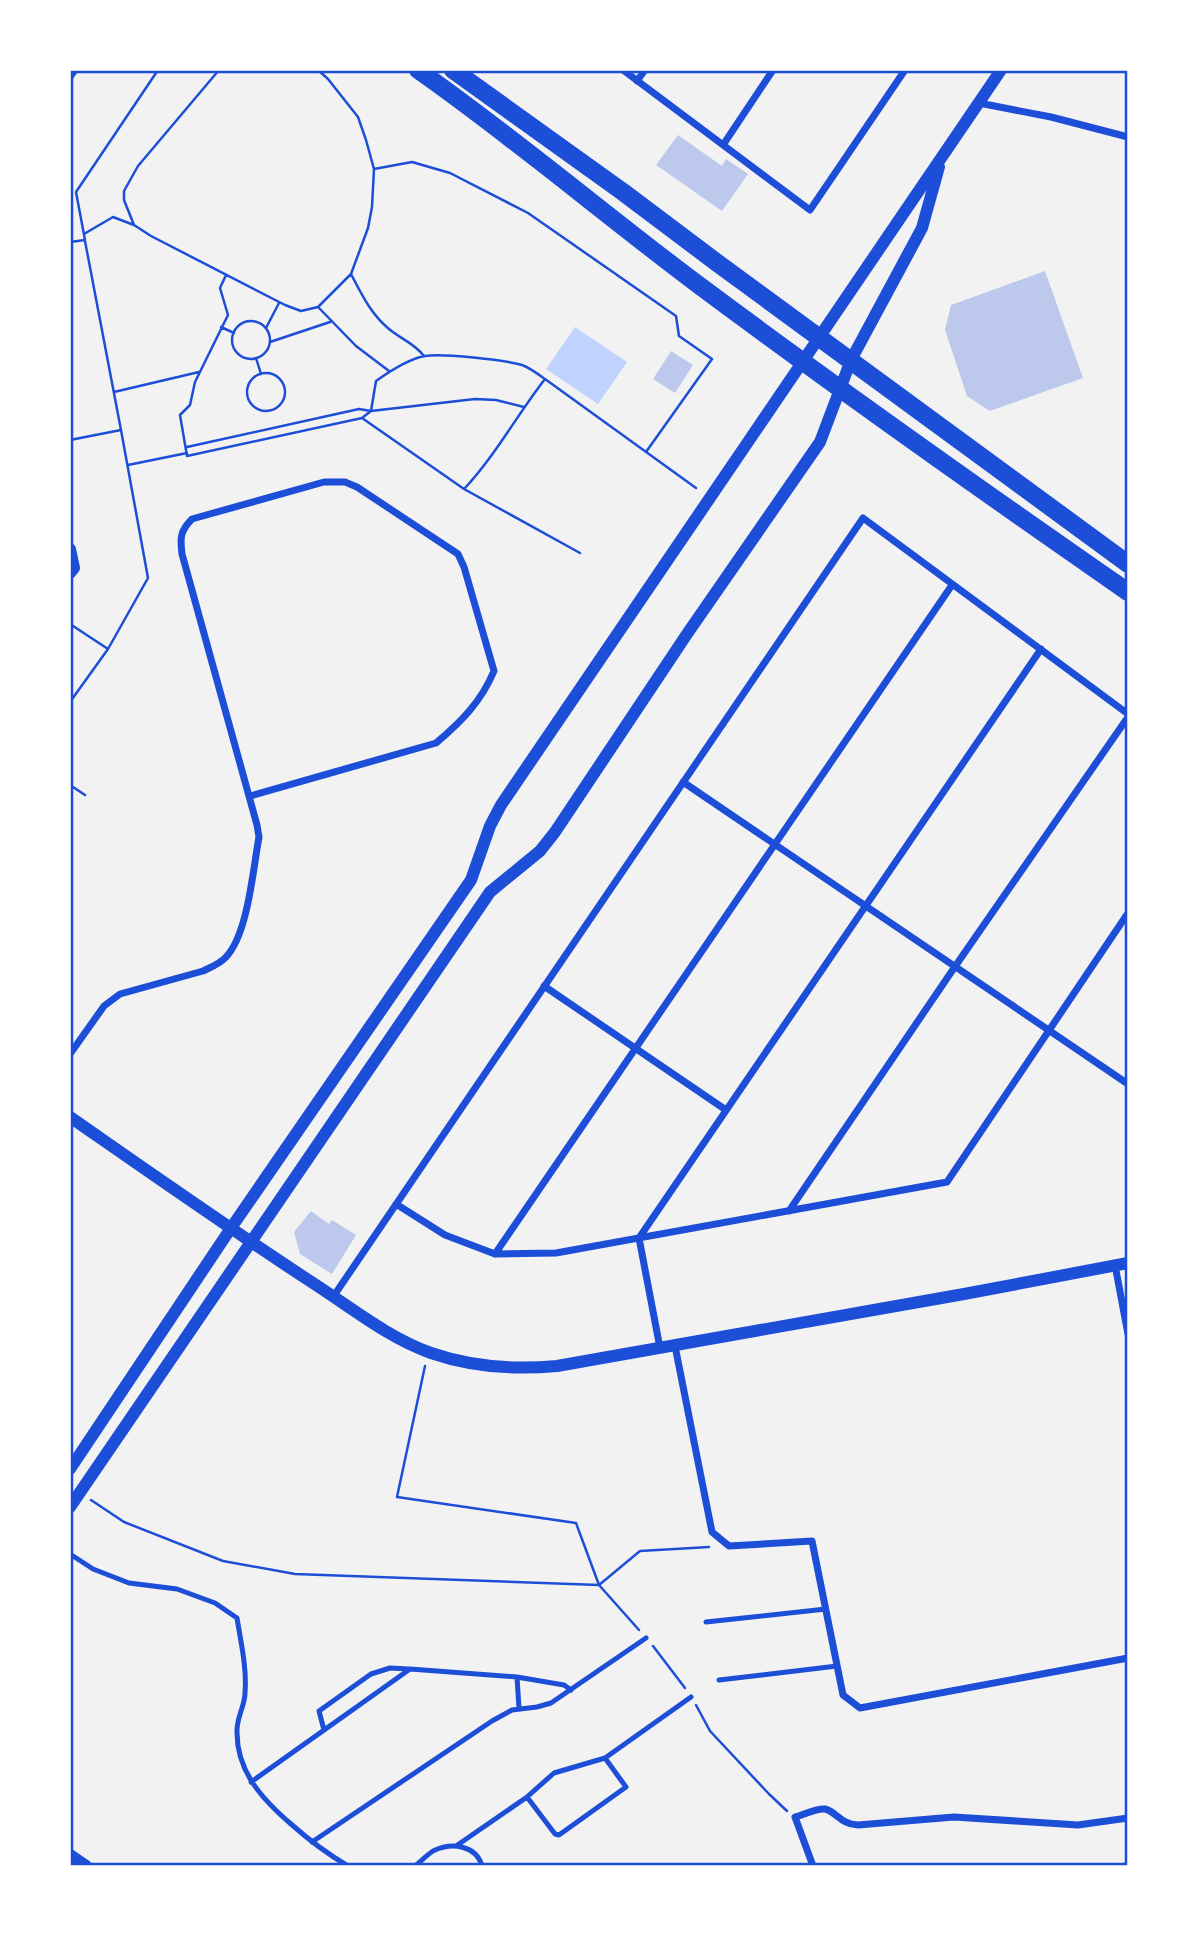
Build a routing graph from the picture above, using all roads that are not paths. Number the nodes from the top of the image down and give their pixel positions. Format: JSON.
{"nodes":[{"id":1,"x":75,"y":70,"type":"edge"},
{"id":2,"x":418,"y":70,"type":"edge"},
{"id":3,"x":453,"y":70,"type":"edge"},
{"id":4,"x":623,"y":70,"type":"edge"},
{"id":5,"x":645,"y":70,"type":"edge"},
{"id":6,"x":773,"y":70,"type":"edge"},
{"id":7,"x":905,"y":70,"type":"edge"},
{"id":8,"x":1001,"y":70,"type":"edge"},
{"id":9,"x":70,"y":77,"type":"edge"},
{"id":10,"x":638,"y":80,"type":"junction"},
{"id":11,"x":979,"y":103,"type":"junction"},
{"id":12,"x":1128,"y":137,"type":"edge"},
{"id":13,"x":723,"y":145,"type":"junction"},
{"id":14,"x":943,"y":156,"type":"junction"},
{"id":15,"x":820,"y":337,"type":"junction"},
{"id":16,"x":851,"y":360,"type":"junction"},
{"id":17,"x":803,"y":362,"type":"junction"},
{"id":18,"x":839,"y":388,"type":"junction"},
{"id":19,"x":70,"y":548,"type":"edge"},
{"id":20,"x":1128,"y":564,"type":"edge"},
{"id":21,"x":70,"y":573,"type":"edge"},
{"id":22,"x":952,"y":585,"type":"junction"},
{"id":23,"x":1128,"y":592,"type":"edge"},
{"id":24,"x":1041,"y":649,"type":"junction"},
{"id":25,"x":1128,"y":715,"type":"edge"},
{"id":26,"x":682,"y":782,"type":"junction"},
{"id":27,"x":250,"y":796,"type":"junction"},
{"id":28,"x":775,"y":844,"type":"junction"},
{"id":29,"x":865,"y":906,"type":"junction"},
{"id":30,"x":1128,"y":913,"type":"edge"},
{"id":31,"x":954,"y":968,"type":"junction"},
{"id":32,"x":544,"y":986,"type":"junction"},
{"id":33,"x":1047,"y":1030,"type":"junction"},
{"id":34,"x":636,"y":1047,"type":"junction"},
{"id":35,"x":70,"y":1054,"type":"edge"},
{"id":36,"x":1128,"y":1084,"type":"edge"},
{"id":37,"x":726,"y":1110,"type":"junction"},
{"id":38,"x":70,"y":1117,"type":"edge"},
{"id":39,"x":396,"y":1204,"type":"junction"},
{"id":40,"x":789,"y":1211,"type":"junction"},
{"id":41,"x":232,"y":1228,"type":"junction"},
{"id":42,"x":639,"y":1238,"type":"junction"},
{"id":43,"x":250,"y":1243,"type":"junction"},
{"id":44,"x":495,"y":1254,"type":"junction"},
{"id":45,"x":1122,"y":1264,"type":"edge"},
{"id":46,"x":333,"y":1297,"type":"junction"},
{"id":47,"x":1128,"y":1335,"type":"edge"},
{"id":48,"x":675,"y":1346,"type":"junction"},
{"id":49,"x":660,"y":1348,"type":"junction"},
{"id":50,"x":70,"y":1469,"type":"edge"},
{"id":51,"x":70,"y":1507,"type":"edge"},
{"id":52,"x":70,"y":1555,"type":"edge"},
{"id":53,"x":826,"y":1609,"type":"junction"},
{"id":54,"x":706,"y":1622,"type":"dead end"},
{"id":55,"x":646,"y":1638,"type":"road end"},
{"id":56,"x":1128,"y":1658,"type":"edge"},
{"id":57,"x":837,"y":1666,"type":"junction"},
{"id":58,"x":410,"y":1669,"type":"junction"},
{"id":59,"x":517,"y":1677,"type":"junction"},
{"id":60,"x":719,"y":1680,"type":"dead end"},
{"id":61,"x":571,"y":1690,"type":"junction"},
{"id":62,"x":691,"y":1697,"type":"road end"},
{"id":63,"x":519,"y":1708,"type":"junction"},
{"id":64,"x":324,"y":1730,"type":"junction"},
{"id":65,"x":605,"y":1758,"type":"junction"},
{"id":66,"x":251,"y":1782,"type":"junction"},
{"id":67,"x":527,"y":1797,"type":"junction"},
{"id":68,"x":1128,"y":1818,"type":"edge"},
{"id":69,"x":312,"y":1842,"type":"junction"},
{"id":70,"x":456,"y":1846,"type":"junction"},
{"id":71,"x":70,"y":1855,"type":"edge"},
{"id":72,"x":86,"y":1866,"type":"edge"},
{"id":73,"x":348,"y":1866,"type":"edge"},
{"id":74,"x":415,"y":1866,"type":"edge"},
{"id":75,"x":482,"y":1866,"type":"edge"},
{"id":76,"x":813,"y":1866,"type":"edge"}],
"edges":[{"from":1,"to":9,"type":"street"},
{"from":2,"to":17,"type":"highway"},
{"from":3,"to":15,"type":"highway"},
{"from":4,"to":10,"type":"street"},
{"from":5,"to":10,"type":"street"},
{"from":6,"to":13,"type":"street"},
{"from":7,"to":13,"type":"street"},
{"from":8,"to":11,"type":"street"},
{"from":10,"to":13,"type":"street"},
{"from":11,"to":12,"type":"street"},
{"from":11,"to":14,"type":"street"},
{"from":14,"to":15,"type":"street"},
{"from":14,"to":16,"type":"street"},
{"from":15,"to":16,"type":"highway"},
{"from":15,"to":17,"type":"street"},
{"from":16,"to":18,"type":"street"},
{"from":16,"to":20,"type":"highway"},
{"from":17,"to":18,"type":"highway"},
{"from":17,"to":41,"type":"street"},
{"from":18,"to":23,"type":"highway"},
{"from":18,"to":43,"type":"street"},
{"from":19,"to":21,"type":"street"},
{"from":22,"to":24,"type":"street"},
{"from":22,"to":26,"type":"street"},
{"from":22,"to":28,"type":"street"},
{"from":24,"to":25,"type":"street"},
{"from":24,"to":29,"type":"street"},
{"from":25,"to":31,"type":"street"},
{"from":26,"to":28,"type":"street"},
{"from":26,"to":32,"type":"street"},
{"from":27,"to":27,"type":"street"},
{"from":27,"to":35,"type":"street"},
{"from":28,"to":29,"type":"street"},
{"from":28,"to":34,"type":"street"},
{"from":29,"to":31,"type":"street"},
{"from":29,"to":37,"type":"street"},
{"from":30,"to":33,"type":"street"},
{"from":31,"to":33,"type":"street"},
{"from":31,"to":40,"type":"street"},
{"from":32,"to":34,"type":"street"},
{"from":32,"to":39,"type":"street"},
{"from":33,"to":36,"type":"street"},
{"from":33,"to":40,"type":"street"},
{"from":34,"to":37,"type":"street"},
{"from":34,"to":44,"type":"street"},
{"from":37,"to":42,"type":"street"},
{"from":38,"to":41,"type":"street"},
{"from":39,"to":44,"type":"street"},
{"from":39,"to":46,"type":"street"},
{"from":40,"to":42,"type":"street"},
{"from":41,"to":43,"type":"street"},
{"from":41,"to":50,"type":"street"},
{"from":42,"to":44,"type":"street"},
{"from":42,"to":49,"type":"street"},
{"from":43,"to":46,"type":"street"},
{"from":43,"to":51,"type":"street"},
{"from":45,"to":47,"type":"street"},
{"from":45,"to":48,"type":"street"},
{"from":46,"to":49,"type":"street"},
{"from":48,"to":49,"type":"street"},
{"from":48,"to":53,"type":"street"},
{"from":52,"to":66,"type":"lane"},
{"from":53,"to":54,"type":"lane"},
{"from":53,"to":57,"type":"street"},
{"from":55,"to":61,"type":"lane"},
{"from":56,"to":57,"type":"street"},
{"from":57,"to":60,"type":"lane"},
{"from":58,"to":59,"type":"lane"},
{"from":58,"to":64,"type":"lane"},
{"from":58,"to":64,"type":"lane"},
{"from":59,"to":61,"type":"lane"},
{"from":59,"to":63,"type":"lane"},
{"from":61,"to":63,"type":"lane"},
{"from":62,"to":65,"type":"lane"},
{"from":63,"to":69,"type":"lane"},
{"from":64,"to":66,"type":"lane"},
{"from":65,"to":67,"type":"lane"},
{"from":65,"to":67,"type":"lane"},
{"from":66,"to":69,"type":"lane"},
{"from":67,"to":70,"type":"lane"},
{"from":68,"to":76,"type":"street"},
{"from":69,"to":73,"type":"lane"},
{"from":70,"to":74,"type":"lane"},
{"from":70,"to":75,"type":"lane"},
{"from":71,"to":72,"type":"street"}]}
